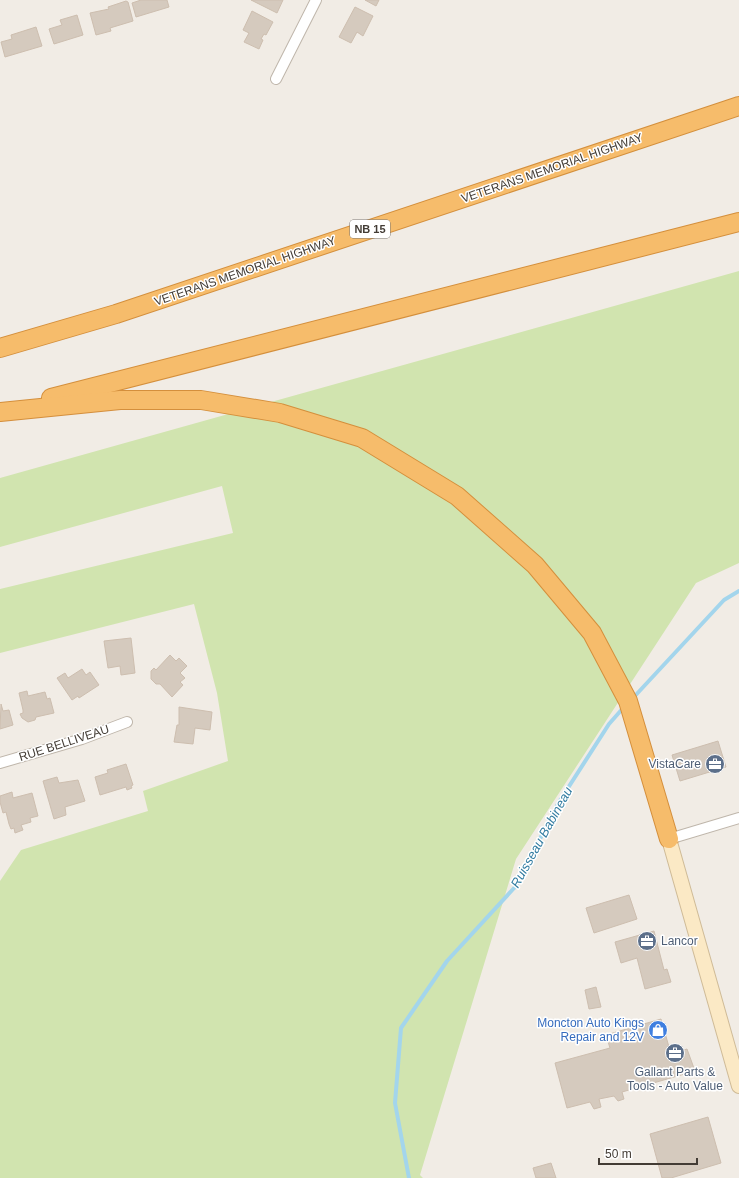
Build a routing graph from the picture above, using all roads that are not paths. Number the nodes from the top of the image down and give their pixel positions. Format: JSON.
{"nodes":[{"id":1,"x":316,"y":0,"type":"edge"},
{"id":2,"x":276,"y":79,"type":"dead end"},
{"id":3,"x":739,"y":106,"type":"edge"},
{"id":4,"x":739,"y":222,"type":"edge"},
{"id":5,"x":0,"y":348,"type":"edge"},
{"id":6,"x":0,"y":411,"type":"edge"},
{"id":7,"x":127,"y":722,"type":"dead end"},
{"id":8,"x":0,"y":763,"type":"edge"},
{"id":9,"x":739,"y":818,"type":"edge"},
{"id":10,"x":669,"y":839,"type":"junction"},
{"id":11,"x":739,"y":1086,"type":"edge"}],
"edges":[{"from":1,"to":2,"type":"street"},
{"from":3,"to":5,"type":"highway","name":"VETERANS MEMORIAL HIGHWAY","number":"NB 15"},
{"from":4,"to":6,"type":"highway"},
{"from":6,"to":10,"type":"highway"},
{"from":7,"to":8,"type":"street","name":"RUE BELLIVEAU"},
{"from":9,"to":10,"type":"street"},
{"from":10,"to":11,"type":"main road"}]}
